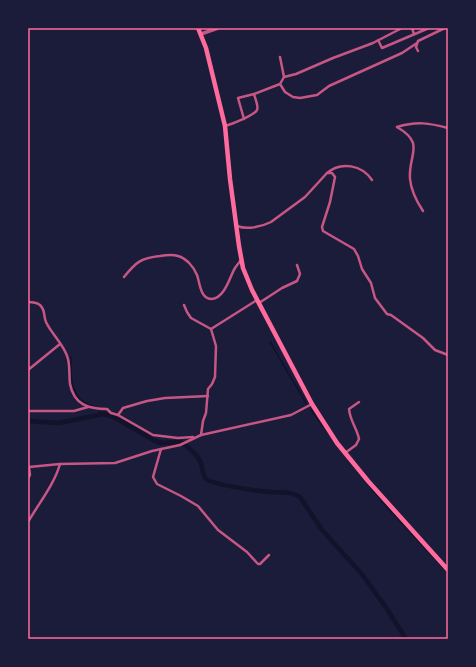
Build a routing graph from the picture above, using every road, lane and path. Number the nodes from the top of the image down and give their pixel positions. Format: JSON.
{"nodes":[{"id":1,"x":198,"y":28,"type":"edge"},
{"id":2,"x":218,"y":28,"type":"edge"},
{"id":3,"x":402,"y":28,"type":"edge"},
{"id":4,"x":412,"y":28,"type":"edge"},
{"id":5,"x":429,"y":28,"type":"edge"},
{"id":6,"x":445,"y":28,"type":"edge"},
{"id":7,"x":201,"y":34,"type":"junction"},
{"id":8,"x":414,"y":34,"type":"junction"},
{"id":9,"x":378,"y":40,"type":"junction"},
{"id":10,"x":417,"y":43,"type":"junction"},
{"id":11,"x":418,"y":51,"type":"dead end"},
{"id":12,"x":280,"y":57,"type":"dead end"},
{"id":13,"x":284,"y":77,"type":"junction"},
{"id":14,"x":280,"y":84,"type":"junction"},
{"id":15,"x":254,"y":94,"type":"junction"},
{"id":16,"x":244,"y":119,"type":"junction"},
{"id":17,"x":225,"y":126,"type":"junction"},
{"id":18,"x":448,"y":128,"type":"edge"},
{"id":19,"x":327,"y":173,"type":"junction"},
{"id":20,"x":372,"y":180,"type":"dead end"},
{"id":21,"x":423,"y":211,"type":"dead end"},
{"id":22,"x":236,"y":226,"type":"junction"},
{"id":23,"x":242,"y":259,"type":"junction"},
{"id":24,"x":297,"y":265,"type":"dead end"},
{"id":25,"x":124,"y":277,"type":"dead end"},
{"id":26,"x":258,"y":301,"type":"junction"},
{"id":27,"x":28,"y":302,"type":"edge"},
{"id":28,"x":184,"y":305,"type":"dead end"},
{"id":29,"x":211,"y":329,"type":"junction"},
{"id":30,"x":61,"y":344,"type":"junction"},
{"id":31,"x":448,"y":356,"type":"edge"},
{"id":32,"x":28,"y":370,"type":"edge"},
{"id":33,"x":208,"y":396,"type":"junction"},
{"id":34,"x":359,"y":402,"type":"dead end"},
{"id":35,"x":312,"y":404,"type":"junction"},
{"id":36,"x":89,"y":407,"type":"junction"},
{"id":37,"x":28,"y":411,"type":"edge"},
{"id":38,"x":118,"y":415,"type":"junction"},
{"id":39,"x":201,"y":435,"type":"junction"},
{"id":40,"x":196,"y":437,"type":"junction"},
{"id":41,"x":161,"y":448,"type":"junction"},
{"id":42,"x":345,"y":453,"type":"junction"},
{"id":43,"x":60,"y":464,"type":"junction"},
{"id":44,"x":28,"y":478,"type":"edge"},
{"id":45,"x":28,"y":522,"type":"edge"},
{"id":46,"x":269,"y":555,"type":"dead end"},
{"id":47,"x":448,"y":570,"type":"edge"}],
"edges":[{"from":1,"to":7,"type":"main road"},
{"from":2,"to":7,"type":"street"},
{"from":3,"to":9,"type":"street"},
{"from":4,"to":8,"type":"street"},
{"from":5,"to":8,"type":"street"},
{"from":6,"to":10,"type":"street"},
{"from":7,"to":17,"type":"main road"},
{"from":8,"to":9,"type":"street"},
{"from":9,"to":13,"type":"street"},
{"from":10,"to":11,"type":"street"},
{"from":10,"to":14,"type":"street"},
{"from":12,"to":13,"type":"street"},
{"from":13,"to":14,"type":"street"},
{"from":14,"to":15,"type":"street"},
{"from":15,"to":16,"type":"street"},
{"from":15,"to":16,"type":"street"},
{"from":16,"to":17,"type":"street"},
{"from":17,"to":22,"type":"main road"},
{"from":18,"to":21,"type":"street"},
{"from":19,"to":20,"type":"street"},
{"from":19,"to":22,"type":"street"},
{"from":19,"to":31,"type":"street"},
{"from":22,"to":23,"type":"main road"},
{"from":23,"to":25,"type":"street"},
{"from":23,"to":26,"type":"main road"},
{"from":24,"to":26,"type":"street"},
{"from":26,"to":29,"type":"street"},
{"from":26,"to":35,"type":"main road"},
{"from":27,"to":30,"type":"street"},
{"from":28,"to":29,"type":"street"},
{"from":29,"to":33,"type":"street"},
{"from":30,"to":32,"type":"street"},
{"from":30,"to":36,"type":"street"},
{"from":33,"to":38,"type":"street"},
{"from":33,"to":39,"type":"street"},
{"from":34,"to":42,"type":"street"},
{"from":35,"to":39,"type":"street"},
{"from":35,"to":42,"type":"main road"},
{"from":36,"to":37,"type":"street"},
{"from":36,"to":38,"type":"street"},
{"from":38,"to":40,"type":"street"},
{"from":39,"to":40,"type":"street"},
{"from":40,"to":41,"type":"street"},
{"from":41,"to":43,"type":"street"},
{"from":41,"to":46,"type":"street"},
{"from":42,"to":47,"type":"main road"},
{"from":43,"to":44,"type":"street"},
{"from":43,"to":45,"type":"street"}]}
